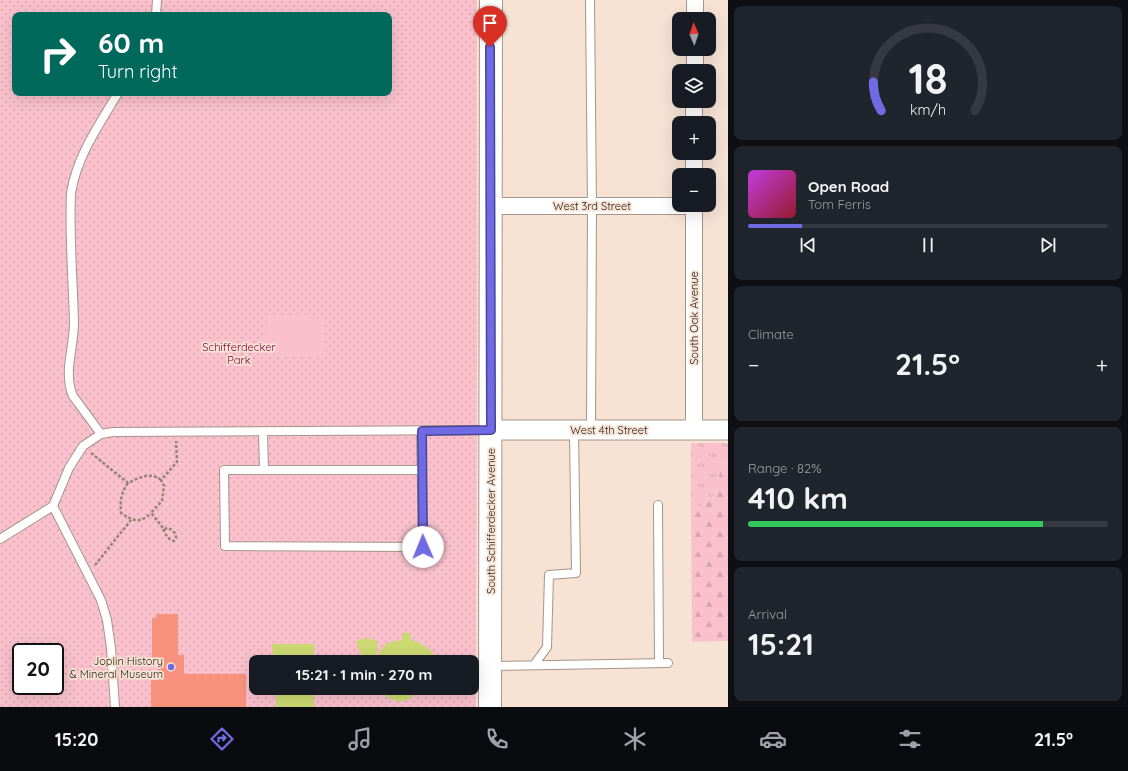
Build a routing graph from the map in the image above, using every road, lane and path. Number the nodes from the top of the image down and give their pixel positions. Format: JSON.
{"nodes":[{"id":1,"x":157,"y":0,"type":"edge"},
{"id":2,"x":491,"y":0,"type":"edge"},
{"id":3,"x":590,"y":0,"type":"edge"},
{"id":4,"x":695,"y":0,"type":"edge"},
{"id":5,"x":156,"y":12,"type":"edge"},
{"id":6,"x":694,"y":12,"type":"edge"},
{"id":7,"x":116,"y":96,"type":"edge"},
{"id":8,"x":490,"y":206,"type":"junction"},
{"id":9,"x":592,"y":206,"type":"junction"},
{"id":10,"x":672,"y":206,"type":"edge"},
{"id":11,"x":694,"y":212,"type":"edge"},
{"id":12,"x":491,"y":430,"type":"junction"},
{"id":13,"x":583,"y":430,"type":"junction"},
{"id":14,"x":694,"y":430,"type":"junction"},
{"id":15,"x":728,"y":430,"type":"edge"},
{"id":16,"x":422,"y":431,"type":"junction"},
{"id":17,"x":263,"y":432,"type":"junction"},
{"id":18,"x":176,"y":433,"type":"junction"},
{"id":19,"x":101,"y":434,"type":"junction"},
{"id":20,"x":83,"y":446,"type":"junction"},
{"id":21,"x":264,"y":470,"type":"junction"},
{"id":22,"x":422,"y":470,"type":"junction"},
{"id":23,"x":161,"y":480,"type":"junction"},
{"id":24,"x":128,"y":483,"type":"junction"},
{"id":25,"x":658,"y":505,"type":"dead end"},
{"id":26,"x":53,"y":506,"type":"junction"},
{"id":27,"x":151,"y":513,"type":"junction"},
{"id":28,"x":130,"y":520,"type":"junction"},
{"id":29,"x":164,"y":528,"type":"junction"},
{"id":30,"x":0,"y":539,"type":"edge"},
{"id":31,"x":88,"y":573,"type":"junction"},
{"id":32,"x":668,"y":663,"type":"dead end"},
{"id":33,"x":659,"y":664,"type":"junction"},
{"id":34,"x":534,"y":665,"type":"junction"},
{"id":35,"x":490,"y":666,"type":"junction"},
{"id":36,"x":115,"y":707,"type":"edge"},
{"id":37,"x":490,"y":707,"type":"edge"}],
"edges":[{"from":1,"to":5,"type":"lane"},
{"from":2,"to":8,"type":"main road","name":"South Schifferdecker Avenue"},
{"from":3,"to":9,"type":"lane"},
{"from":4,"to":6,"type":"street"},
{"from":7,"to":19,"type":"lane"},
{"from":8,"to":9,"type":"street","name":"West 3rd Street"},
{"from":8,"to":12,"type":"main road","name":"South Schifferdecker Avenue"},
{"from":9,"to":10,"type":"street","name":"West 3rd Street"},
{"from":9,"to":13,"type":"lane"},
{"from":11,"to":14,"type":"street","name":"South Oak Avenue"},
{"from":12,"to":13,"type":"street","name":"West 4th Street"},
{"from":12,"to":16,"type":"lane"},
{"from":12,"to":35,"type":"main road","name":"South Schifferdecker Avenue"},
{"from":13,"to":14,"type":"street","name":"West 4th Street"},
{"from":13,"to":34,"type":"lane"},
{"from":14,"to":15,"type":"street","name":"West 4th Street"},
{"from":16,"to":17,"type":"lane"},
{"from":16,"to":22,"type":"lane"},
{"from":17,"to":18,"type":"lane"},
{"from":17,"to":21,"type":"lane"},
{"from":18,"to":19,"type":"lane"},
{"from":18,"to":23,"type":"path"},
{"from":19,"to":20,"type":"lane"},
{"from":20,"to":24,"type":"path"},
{"from":20,"to":26,"type":"lane"},
{"from":21,"to":22,"type":"lane"},
{"from":21,"to":22,"type":"lane"},
{"from":23,"to":24,"type":"path"},
{"from":23,"to":27,"type":"path"},
{"from":24,"to":28,"type":"path"},
{"from":25,"to":33,"type":"lane"},
{"from":26,"to":30,"type":"lane"},
{"from":26,"to":31,"type":"lane"},
{"from":27,"to":28,"type":"path"},
{"from":27,"to":29,"type":"path"},
{"from":28,"to":31,"type":"path"},
{"from":29,"to":29,"type":"path"},
{"from":31,"to":36,"type":"lane"},
{"from":32,"to":33,"type":"lane"},
{"from":33,"to":34,"type":"lane"},
{"from":34,"to":35,"type":"lane"},
{"from":35,"to":37,"type":"main road","name":"South Schifferdecker Avenue"}]}
